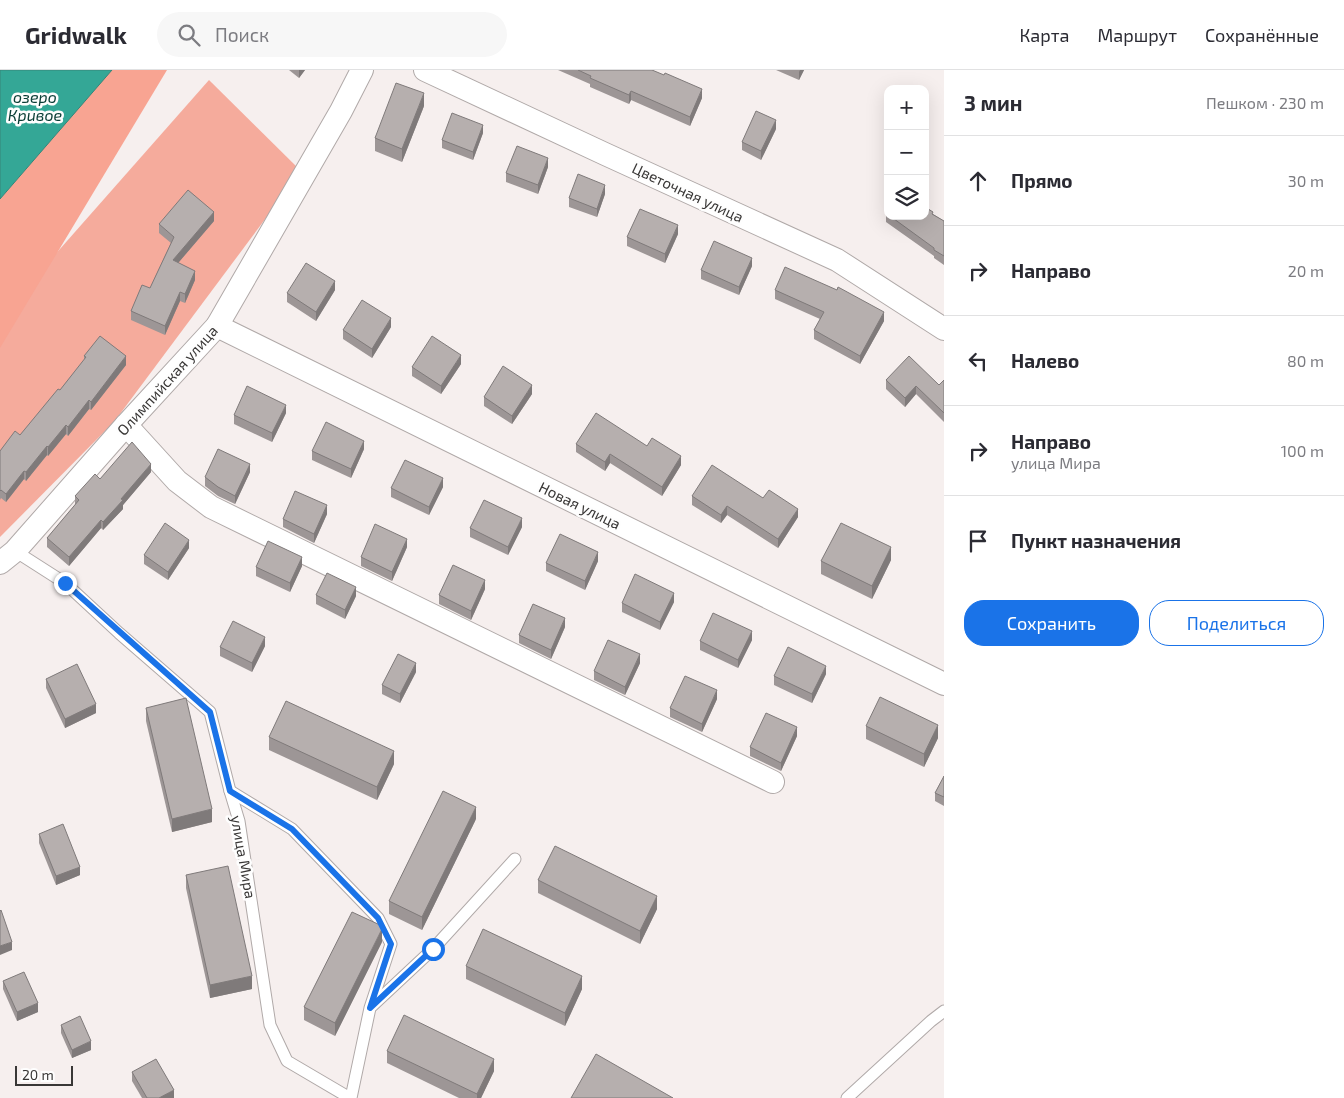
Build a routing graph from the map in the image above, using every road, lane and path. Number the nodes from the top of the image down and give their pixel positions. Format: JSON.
{"nodes":[{"id":1,"x":362,"y":70,"type":"edge"},
{"id":2,"x":425,"y":70,"type":"edge"},
{"id":3,"x":217,"y":326,"type":"junction"},
{"id":4,"x":944,"y":329,"type":"edge"},
{"id":5,"x":126,"y":425,"type":"junction"},
{"id":6,"x":8,"y":557,"type":"edge"},
{"id":7,"x":944,"y":684,"type":"edge"},
{"id":8,"x":773,"y":782,"type":"dead end"},
{"id":9,"x":230,"y":791,"type":"junction"},
{"id":10,"x":515,"y":859,"type":"dead end"},
{"id":11,"x":370,"y":1008,"type":"junction"},
{"id":12,"x":944,"y":1011,"type":"edge"},
{"id":13,"x":351,"y":1098,"type":"edge"},
{"id":14,"x":847,"y":1098,"type":"edge"}],
"edges":[{"from":1,"to":3,"type":"street","name":"Олимпийская улица"},
{"from":2,"to":4,"type":"street","name":"Цветочная улица"},
{"from":3,"to":5,"type":"street","name":"Олимпийская улица"},
{"from":3,"to":7,"type":"street","name":"Новая улица"},
{"from":5,"to":6,"type":"street","name":"Олимпийская улица"},
{"from":5,"to":8,"type":"street"},
{"from":6,"to":9,"type":"lane","name":"улица Мира"},
{"from":9,"to":11,"type":"lane"},
{"from":9,"to":13,"type":"lane","name":"улица Мира"},
{"from":10,"to":11,"type":"lane"},
{"from":11,"to":13,"type":"lane"},
{"from":12,"to":14,"type":"lane"}]}
